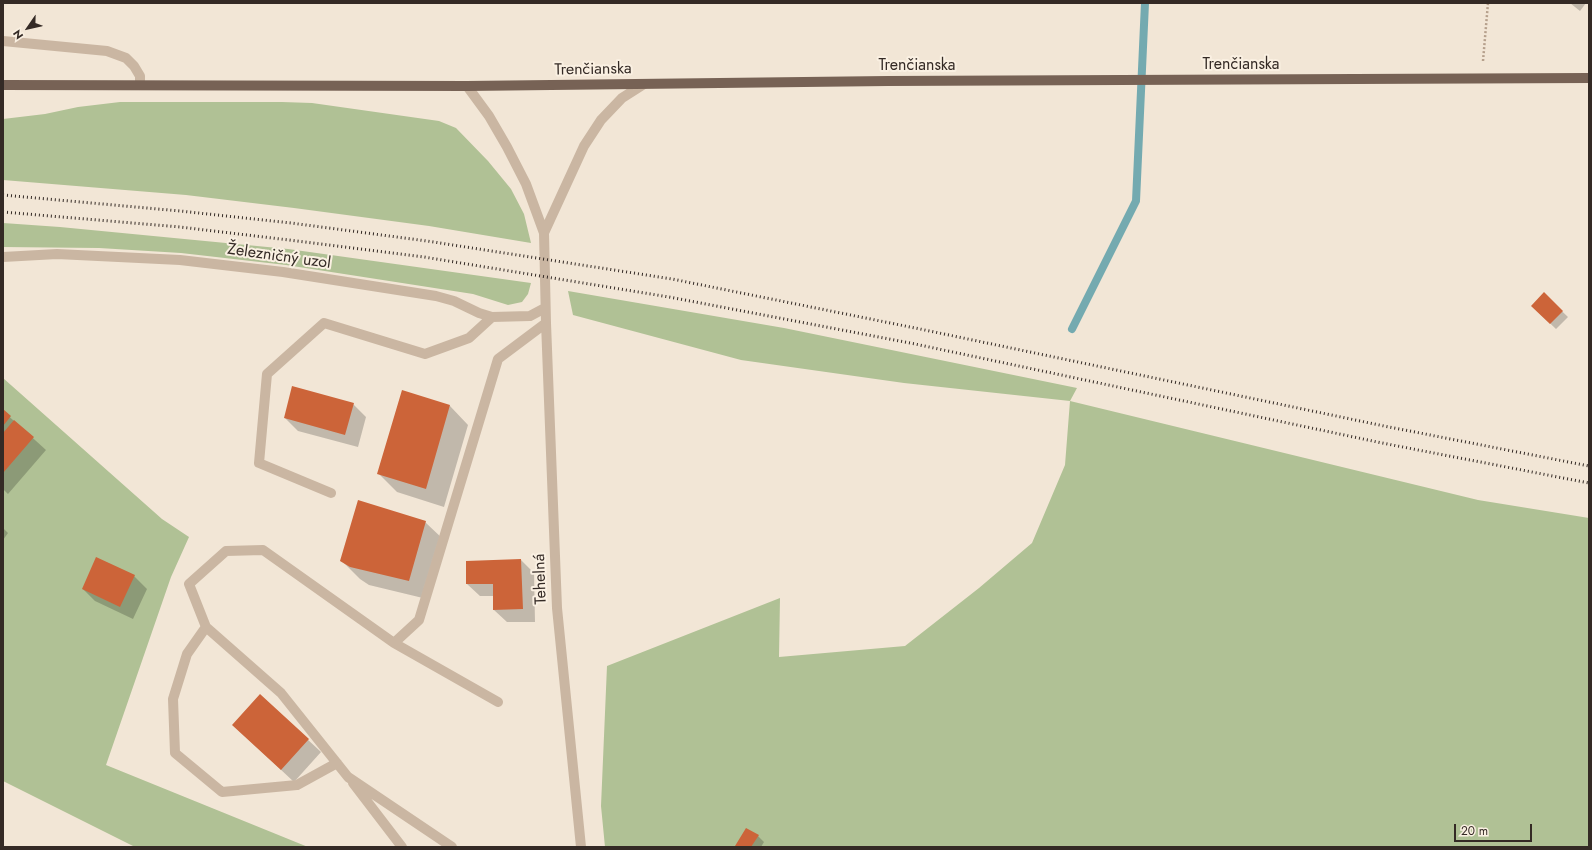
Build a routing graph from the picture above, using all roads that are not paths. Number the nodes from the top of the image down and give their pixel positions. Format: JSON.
{"nodes":[{"id":1,"x":3,"y":41,"type":"edge"},
{"id":2,"x":1589,"y":78,"type":"edge"},
{"id":3,"x":140,"y":84,"type":"junction"},
{"id":4,"x":644,"y":84,"type":"junction"},
{"id":5,"x":3,"y":85,"type":"edge"},
{"id":6,"x":467,"y":86,"type":"junction"},
{"id":7,"x":544,"y":233,"type":"junction"},
{"id":8,"x":3,"y":257,"type":"edge"},
{"id":9,"x":545,"y":308,"type":"junction"},
{"id":10,"x":492,"y":317,"type":"junction"},
{"id":11,"x":546,"y":323,"type":"junction"},
{"id":12,"x":331,"y":493,"type":"dead end"},
{"id":13,"x":206,"y":627,"type":"junction"},
{"id":14,"x":394,"y":644,"type":"junction"},
{"id":15,"x":498,"y":702,"type":"dead end"},
{"id":16,"x":337,"y":763,"type":"junction"},
{"id":17,"x":348,"y":777,"type":"junction"},
{"id":18,"x":402,"y":847,"type":"edge"},
{"id":19,"x":452,"y":847,"type":"edge"},
{"id":20,"x":581,"y":847,"type":"edge"}],
"edges":[{"from":1,"to":3,"type":"street"},
{"from":2,"to":4,"type":"main road","name":"Trenčianska"},
{"from":3,"to":5,"type":"main road","name":"Trenčianska"},
{"from":3,"to":6,"type":"main road","name":"Trenčianska"},
{"from":4,"to":6,"type":"main road","name":"Trenčianska"},
{"from":4,"to":7,"type":"street"},
{"from":6,"to":7,"type":"street"},
{"from":7,"to":9,"type":"street","name":"Tehelná"},
{"from":8,"to":10,"type":"street","name":"Železničný uzol"},
{"from":9,"to":10,"type":"street","name":"Železničný uzol"},
{"from":9,"to":11,"type":"street","name":"Tehelná"},
{"from":10,"to":12,"type":"street"},
{"from":11,"to":14,"type":"street"},
{"from":11,"to":20,"type":"street","name":"Tehelná"},
{"from":13,"to":14,"type":"street"},
{"from":13,"to":16,"type":"street"},
{"from":13,"to":16,"type":"street"},
{"from":14,"to":15,"type":"street"},
{"from":16,"to":17,"type":"street"},
{"from":17,"to":18,"type":"street"},
{"from":17,"to":19,"type":"street"}]}
